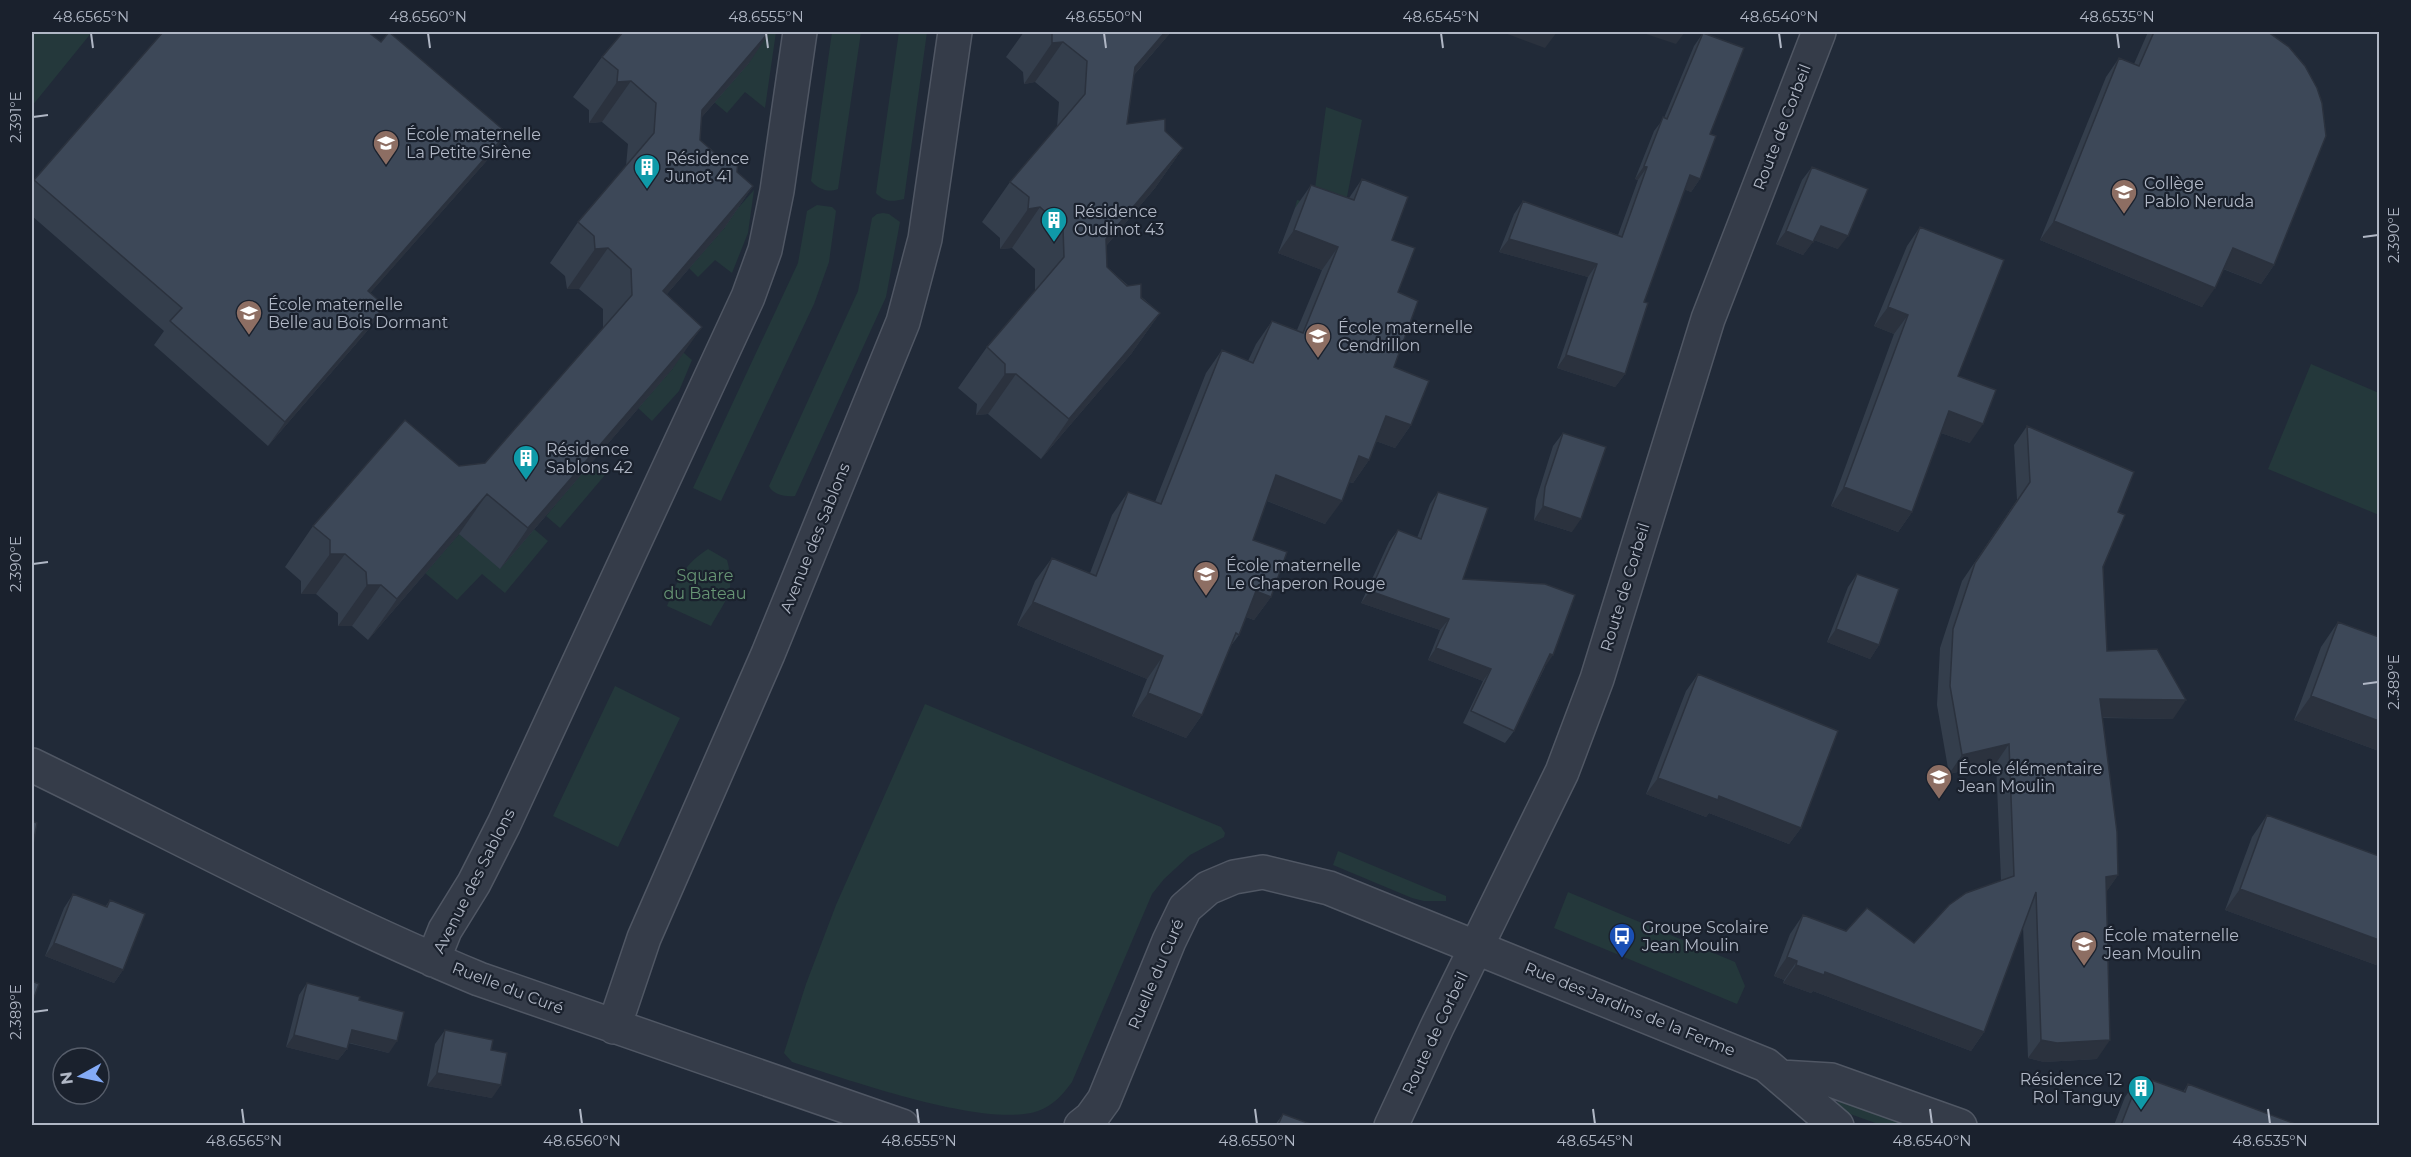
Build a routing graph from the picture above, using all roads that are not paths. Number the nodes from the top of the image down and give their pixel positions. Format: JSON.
{"nodes":[{"id":1,"x":800,"y":32,"type":"edge"},
{"id":2,"x":955,"y":32,"type":"edge"},
{"id":3,"x":1819,"y":32,"type":"edge"},
{"id":4,"x":32,"y":765,"type":"edge"},
{"id":5,"x":1476,"y":946,"type":"junction"},
{"id":6,"x":433,"y":960,"type":"junction"},
{"id":7,"x":614,"y":1027,"type":"junction"},
{"id":8,"x":1781,"y":1077,"type":"junction"},
{"id":9,"x":1843,"y":1084,"type":"junction"},
{"id":10,"x":1832,"y":1122,"type":"edge"},
{"id":11,"x":903,"y":1125,"type":"edge"},
{"id":12,"x":1081,"y":1125,"type":"edge"},
{"id":13,"x":1391,"y":1125,"type":"edge"},
{"id":14,"x":1960,"y":1125,"type":"edge"}],
"edges":[{"from":1,"to":6,"type":"street","name":"Avenue des Sablons"},
{"from":2,"to":7,"type":"street","name":"Avenue des Sablons"},
{"from":3,"to":5,"type":"street","name":"Route de Corbeil"},
{"from":4,"to":6,"type":"street","name":"Ruelle du Curé"},
{"from":5,"to":8,"type":"street","name":"Rue des Jardins de la Ferme"},
{"from":5,"to":12,"type":"street","name":"Ruelle du Curé"},
{"from":5,"to":13,"type":"street","name":"Route de Corbeil"},
{"from":6,"to":7,"type":"street","name":"Ruelle du Curé"},
{"from":7,"to":11,"type":"street","name":"Ruelle du Curé"},
{"from":8,"to":9,"type":"street","name":"Rue des Jardins de la Ferme"},
{"from":8,"to":10,"type":"street","name":"Rue des Jardins de la Ferme"},
{"from":9,"to":10,"type":"street","name":"Rue des Jardins de la Ferme"},
{"from":9,"to":14,"type":"street","name":"Rue des Jardins de la Ferme"}]}
